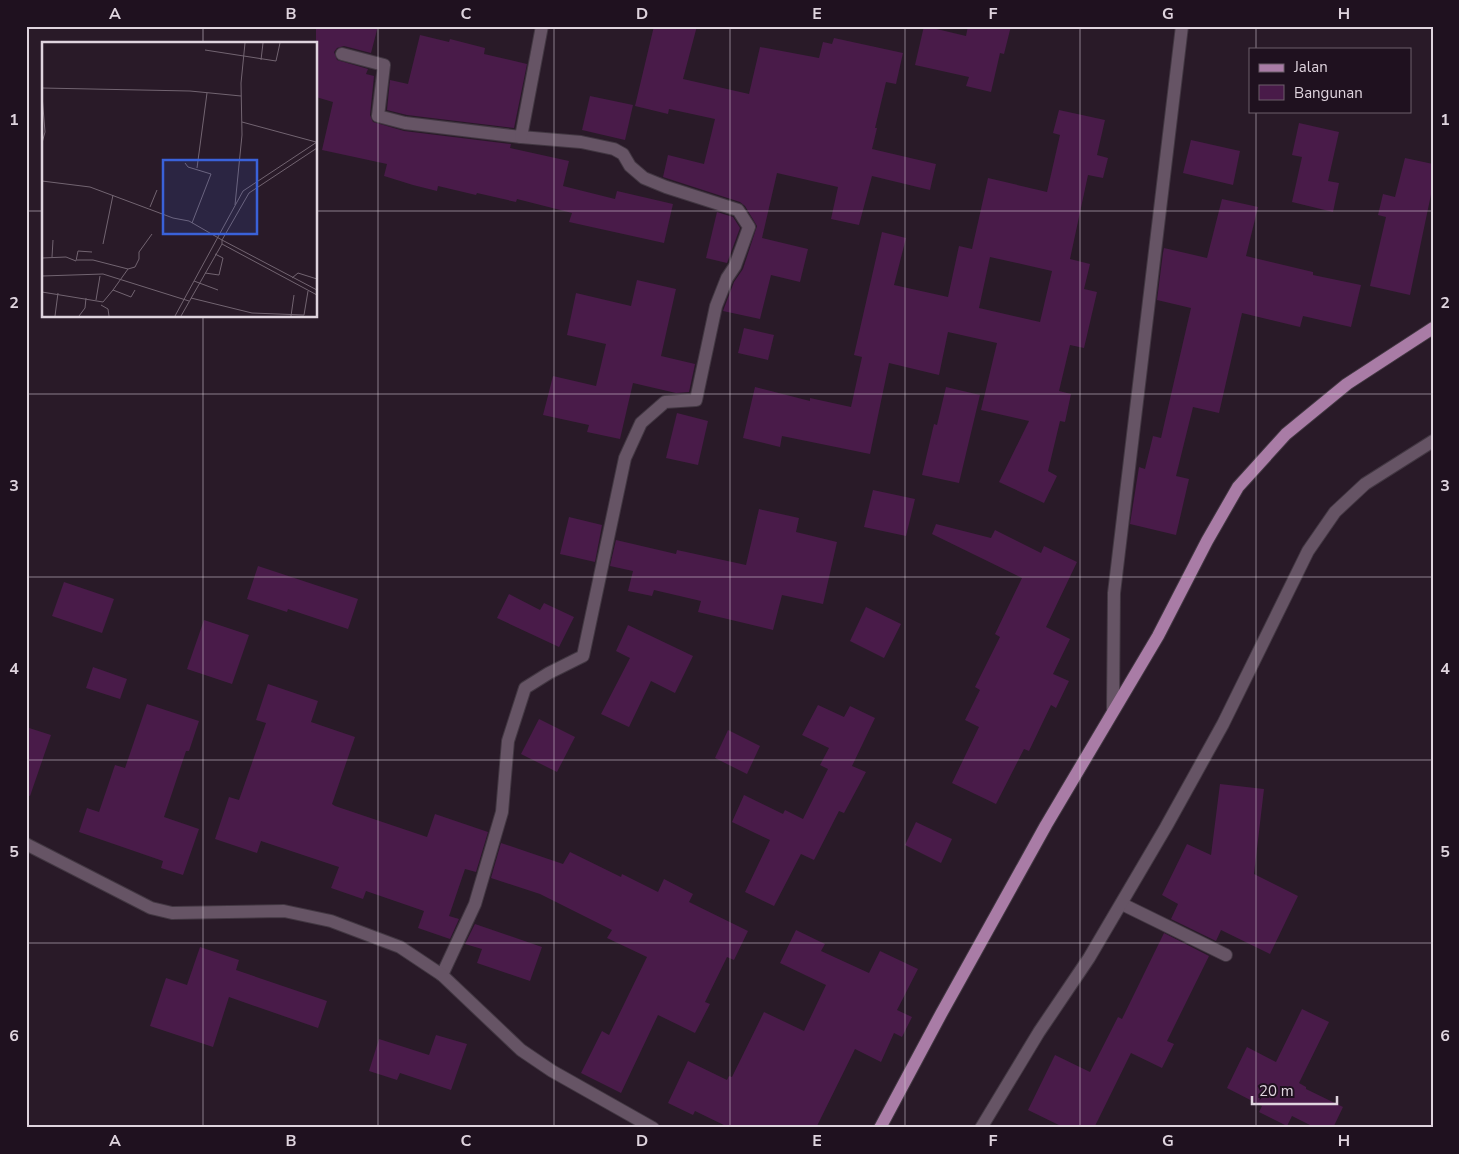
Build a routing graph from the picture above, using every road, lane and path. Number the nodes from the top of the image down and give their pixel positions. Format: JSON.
{"nodes":[{"id":1,"x":542,"y":26,"type":"edge"},
{"id":2,"x":1182,"y":26,"type":"edge"},
{"id":3,"x":342,"y":54,"type":"dead end"},
{"id":4,"x":521,"y":137,"type":"junction"},
{"id":5,"x":1433,"y":328,"type":"edge"},
{"id":6,"x":1433,"y":441,"type":"edge"},
{"id":7,"x":1113,"y":709,"type":"junction"},
{"id":8,"x":26,"y":844,"type":"edge"},
{"id":9,"x":1122,"y":904,"type":"junction"},
{"id":10,"x":1226,"y":955,"type":"dead end"},
{"id":11,"x":442,"y":975,"type":"junction"},
{"id":12,"x":653,"y":1128,"type":"edge"},
{"id":13,"x":880,"y":1128,"type":"edge"},
{"id":14,"x":981,"y":1128,"type":"edge"}],
"edges":[{"from":1,"to":4,"type":"street"},
{"from":2,"to":7,"type":"street"},
{"from":3,"to":4,"type":"street"},
{"from":4,"to":11,"type":"street"},
{"from":5,"to":7,"type":"main road"},
{"from":6,"to":9,"type":"street"},
{"from":7,"to":13,"type":"main road"},
{"from":8,"to":11,"type":"street"},
{"from":9,"to":10,"type":"street"},
{"from":9,"to":14,"type":"street"},
{"from":11,"to":12,"type":"street"}]}
